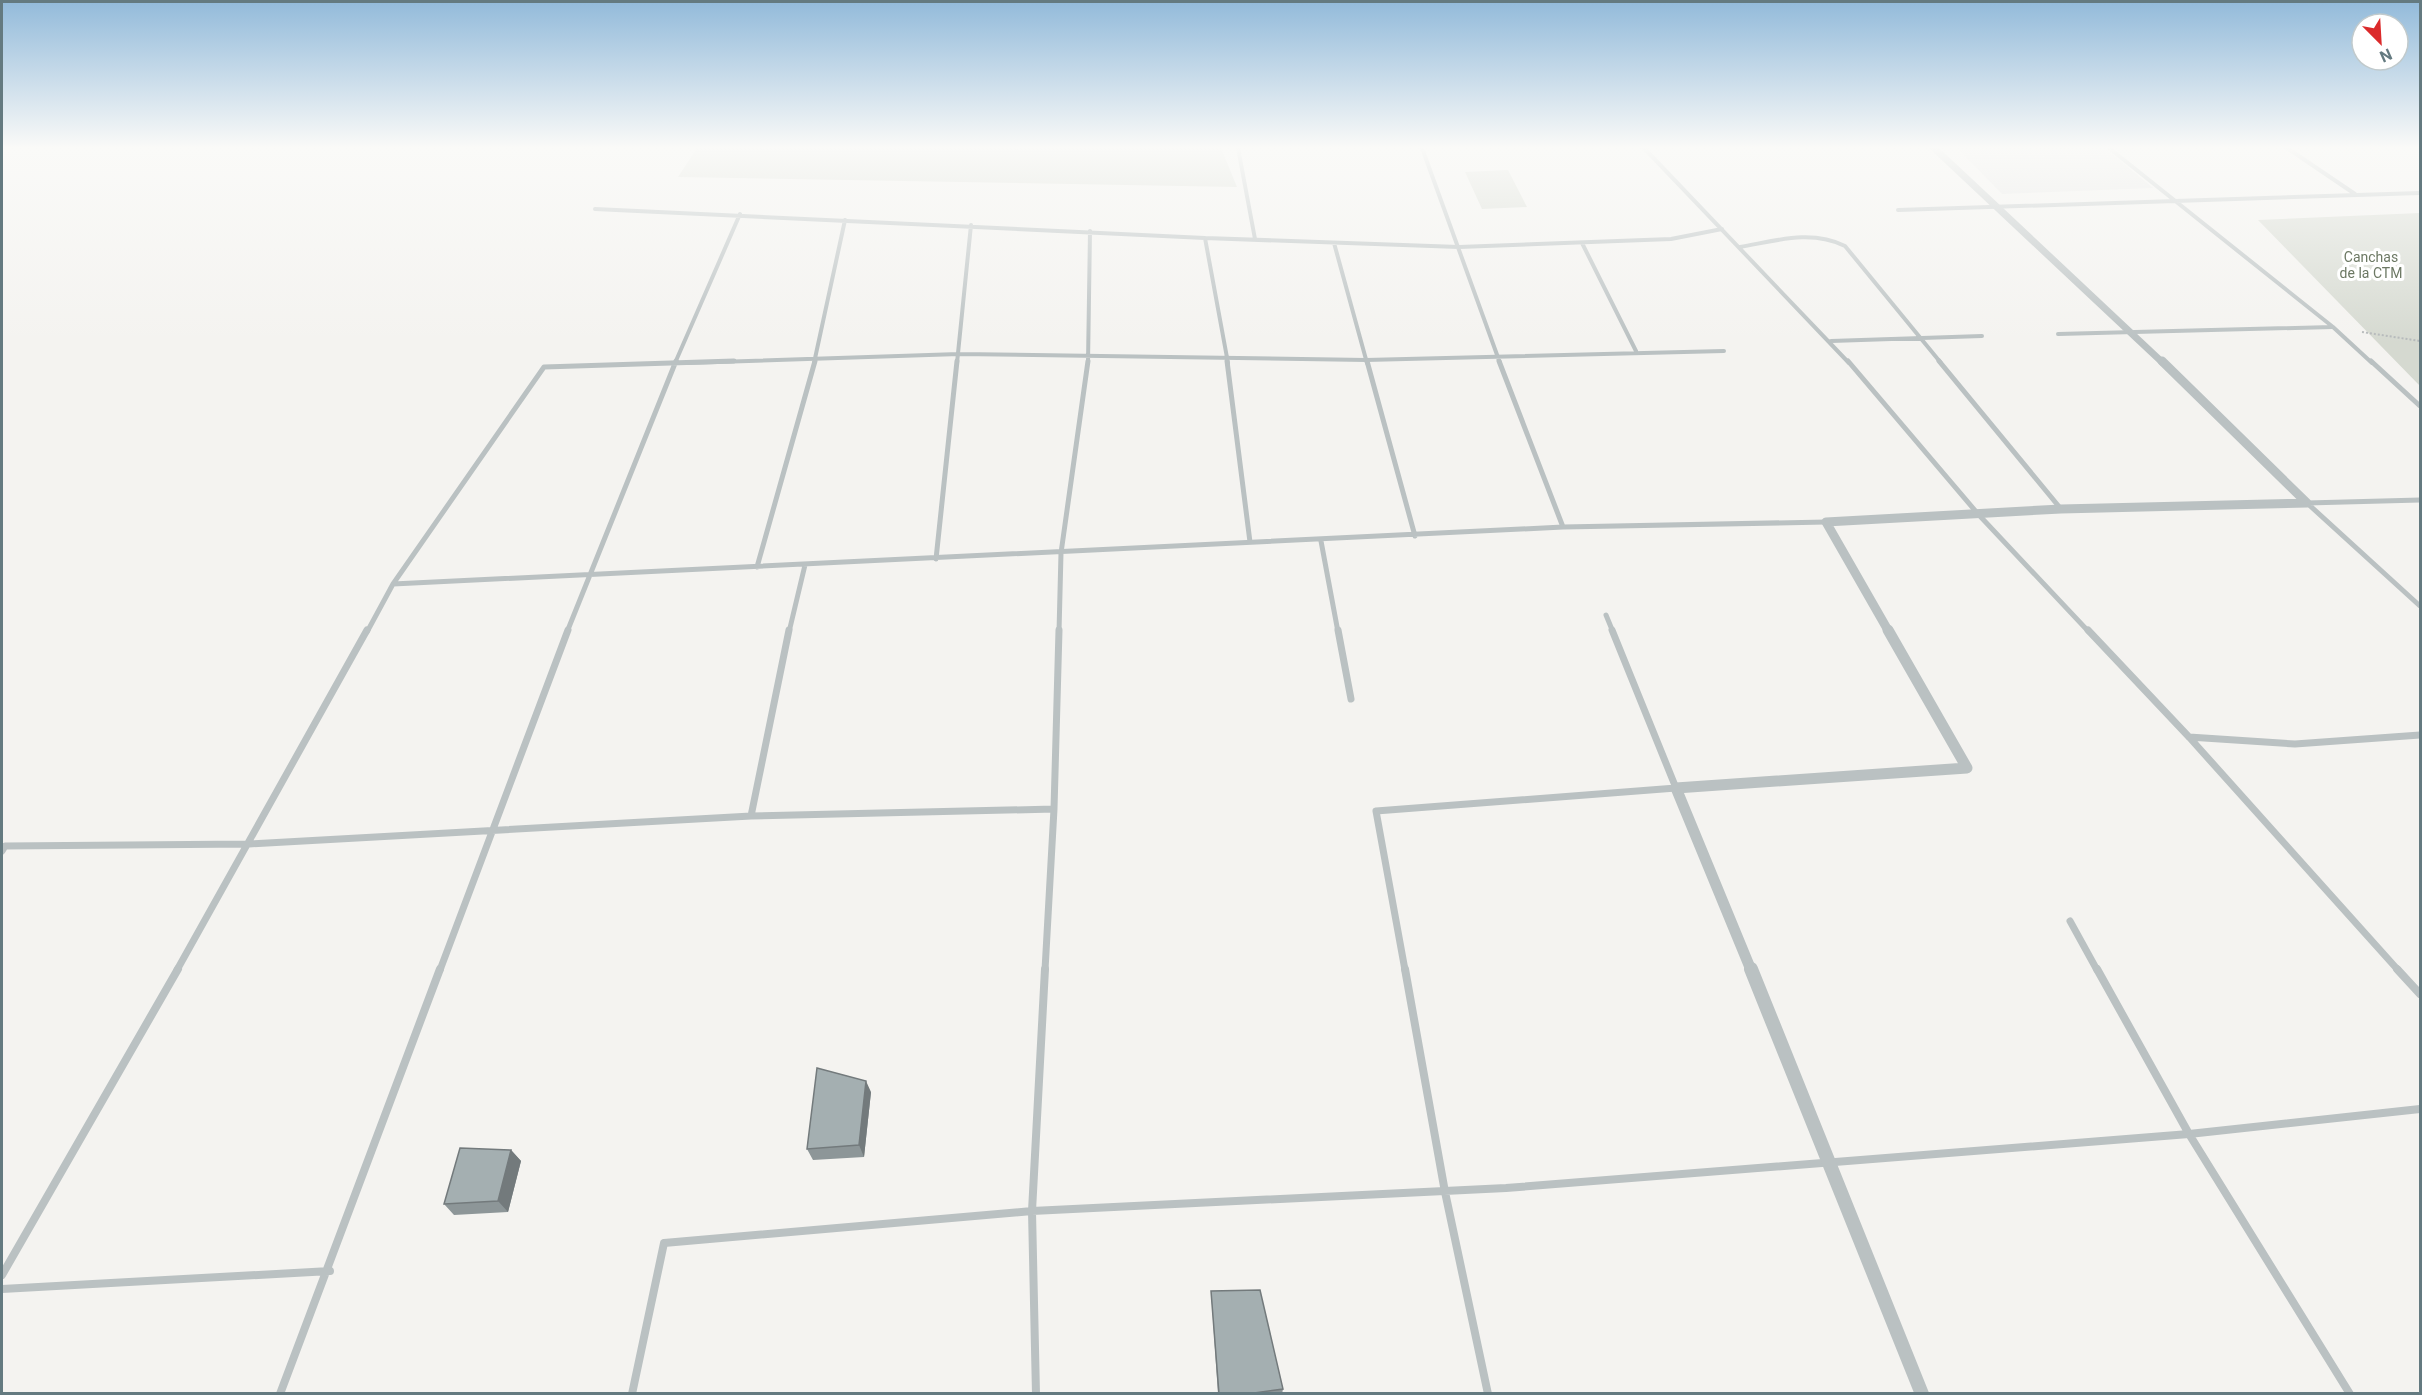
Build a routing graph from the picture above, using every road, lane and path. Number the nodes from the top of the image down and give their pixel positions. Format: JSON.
{"nodes":[{"id":1,"x":714,"y":213,"type":"edge"},
{"id":2,"x":1250,"y":213,"type":"edge"},
{"id":3,"x":1446,"y":213,"type":"edge"},
{"id":4,"x":1707,"y":213,"type":"edge"},
{"id":5,"x":2001,"y":213,"type":"edge"},
{"id":6,"x":2190,"y":213,"type":"edge"},
{"id":7,"x":740,"y":214,"type":"junction"},
{"id":8,"x":845,"y":220,"type":"junction"},
{"id":9,"x":971,"y":225,"type":"junction"},
{"id":10,"x":1722,"y":229,"type":"junction"},
{"id":11,"x":1090,"y":231,"type":"junction"},
{"id":12,"x":1205,"y":238,"type":"junction"},
{"id":13,"x":1255,"y":239,"type":"junction"},
{"id":14,"x":1334,"y":243,"type":"junction"},
{"id":15,"x":1582,"y":243,"type":"junction"},
{"id":16,"x":1459,"y":247,"type":"junction"},
{"id":17,"x":1740,"y":247,"type":"junction"},
{"id":18,"x":2333,"y":327,"type":"junction"},
{"id":19,"x":2131,"y":331,"type":"junction"},
{"id":20,"x":2058,"y":334,"type":"dead end"},
{"id":21,"x":1982,"y":336,"type":"dead end"},
{"id":22,"x":1919,"y":338,"type":"junction"},
{"id":23,"x":1831,"y":341,"type":"junction"},
{"id":24,"x":2421,"y":341,"type":"edge"},
{"id":25,"x":1636,"y":351,"type":"junction"},
{"id":26,"x":1725,"y":351,"type":"dead end"},
{"id":27,"x":959,"y":354,"type":"junction"},
{"id":28,"x":1089,"y":354,"type":"junction"},
{"id":29,"x":1497,"y":356,"type":"junction"},
{"id":30,"x":1227,"y":358,"type":"junction"},
{"id":31,"x":815,"y":360,"type":"junction"},
{"id":32,"x":1366,"y":360,"type":"junction"},
{"id":33,"x":674,"y":362,"type":"junction"},
{"id":34,"x":2421,"y":406,"type":"edge"},
{"id":35,"x":2421,"y":500,"type":"edge"},
{"id":36,"x":2307,"y":503,"type":"junction"},
{"id":37,"x":2061,"y":509,"type":"junction"},
{"id":38,"x":1978,"y":514,"type":"junction"},
{"id":39,"x":1826,"y":522,"type":"junction"},
{"id":40,"x":1563,"y":527,"type":"junction"},
{"id":41,"x":1415,"y":536,"type":"junction"},
{"id":42,"x":1321,"y":541,"type":"junction"},
{"id":43,"x":1250,"y":542,"type":"junction"},
{"id":44,"x":1061,"y":553,"type":"junction"},
{"id":45,"x":936,"y":559,"type":"junction"},
{"id":46,"x":805,"y":565,"type":"junction"},
{"id":47,"x":757,"y":567,"type":"junction"},
{"id":48,"x":590,"y":575,"type":"junction"},
{"id":49,"x":393,"y":584,"type":"junction"},
{"id":50,"x":2421,"y":606,"type":"edge"},
{"id":51,"x":1606,"y":615,"type":"dead end"},
{"id":52,"x":1351,"y":699,"type":"dead end"},
{"id":53,"x":2421,"y":735,"type":"edge"},
{"id":54,"x":2189,"y":737,"type":"junction"},
{"id":55,"x":1676,"y":788,"type":"junction"},
{"id":56,"x":1054,"y":810,"type":"junction"},
{"id":57,"x":751,"y":816,"type":"junction"},
{"id":58,"x":491,"y":832,"type":"junction"},
{"id":59,"x":249,"y":844,"type":"junction"},
{"id":60,"x":2,"y":851,"type":"edge"},
{"id":61,"x":2070,"y":921,"type":"dead end"},
{"id":62,"x":2421,"y":994,"type":"edge"},
{"id":63,"x":2421,"y":1109,"type":"edge"},
{"id":64,"x":2189,"y":1134,"type":"junction"},
{"id":65,"x":1830,"y":1161,"type":"junction"},
{"id":66,"x":1445,"y":1192,"type":"junction"},
{"id":67,"x":1032,"y":1211,"type":"junction"},
{"id":68,"x":330,"y":1271,"type":"junction"},
{"id":69,"x":2,"y":1275,"type":"edge"},
{"id":70,"x":2,"y":1289,"type":"edge"},
{"id":71,"x":280,"y":1394,"type":"edge"},
{"id":72,"x":632,"y":1394,"type":"edge"},
{"id":73,"x":1036,"y":1394,"type":"edge"},
{"id":74,"x":1488,"y":1394,"type":"edge"},
{"id":75,"x":1922,"y":1394,"type":"edge"},
{"id":76,"x":2350,"y":1394,"type":"edge"}],
"edges":[{"from":1,"to":7,"type":"street"},
{"from":2,"to":13,"type":"street"},
{"from":3,"to":16,"type":"street"},
{"from":4,"to":10,"type":"street"},
{"from":5,"to":19,"type":"street"},
{"from":6,"to":18,"type":"street"},
{"from":7,"to":8,"type":"street"},
{"from":7,"to":33,"type":"street"},
{"from":8,"to":9,"type":"street"},
{"from":8,"to":31,"type":"street"},
{"from":9,"to":11,"type":"street"},
{"from":9,"to":27,"type":"street"},
{"from":10,"to":15,"type":"street"},
{"from":10,"to":17,"type":"street"},
{"from":11,"to":12,"type":"street"},
{"from":11,"to":28,"type":"street"},
{"from":12,"to":13,"type":"street"},
{"from":12,"to":30,"type":"street"},
{"from":13,"to":14,"type":"street"},
{"from":14,"to":16,"type":"street"},
{"from":14,"to":32,"type":"street"},
{"from":15,"to":16,"type":"street"},
{"from":15,"to":25,"type":"street"},
{"from":16,"to":29,"type":"street"},
{"from":17,"to":22,"type":"street"},
{"from":17,"to":23,"type":"street"},
{"from":18,"to":19,"type":"street"},
{"from":18,"to":24,"type":"path"},
{"from":18,"to":34,"type":"street"},
{"from":19,"to":20,"type":"street"},
{"from":19,"to":36,"type":"street"},
{"from":21,"to":22,"type":"street"},
{"from":22,"to":23,"type":"street"},
{"from":22,"to":37,"type":"street"},
{"from":23,"to":38,"type":"street"},
{"from":25,"to":26,"type":"street"},
{"from":25,"to":29,"type":"street"},
{"from":27,"to":28,"type":"street"},
{"from":27,"to":31,"type":"street"},
{"from":27,"to":45,"type":"street"},
{"from":28,"to":30,"type":"street"},
{"from":28,"to":44,"type":"street"},
{"from":29,"to":32,"type":"street"},
{"from":29,"to":40,"type":"street"},
{"from":30,"to":32,"type":"street"},
{"from":30,"to":43,"type":"street"},
{"from":31,"to":33,"type":"street"},
{"from":31,"to":47,"type":"street"},
{"from":32,"to":41,"type":"street"},
{"from":33,"to":48,"type":"street"},
{"from":33,"to":49,"type":"street"},
{"from":35,"to":36,"type":"street"},
{"from":36,"to":37,"type":"street"},
{"from":36,"to":50,"type":"street"},
{"from":37,"to":38,"type":"street"},
{"from":38,"to":39,"type":"street"},
{"from":38,"to":54,"type":"street"},
{"from":39,"to":40,"type":"street"},
{"from":39,"to":55,"type":"street"},
{"from":40,"to":41,"type":"street"},
{"from":41,"to":42,"type":"street"},
{"from":42,"to":43,"type":"street"},
{"from":42,"to":52,"type":"street"},
{"from":43,"to":44,"type":"street"},
{"from":44,"to":45,"type":"street"},
{"from":44,"to":56,"type":"street"},
{"from":45,"to":46,"type":"street"},
{"from":46,"to":47,"type":"street"},
{"from":46,"to":57,"type":"street"},
{"from":47,"to":48,"type":"street"},
{"from":48,"to":49,"type":"street"},
{"from":48,"to":58,"type":"street"},
{"from":49,"to":59,"type":"street"},
{"from":51,"to":55,"type":"street"},
{"from":53,"to":54,"type":"street"},
{"from":54,"to":62,"type":"street"},
{"from":55,"to":65,"type":"street"},
{"from":55,"to":66,"type":"street"},
{"from":56,"to":57,"type":"street"},
{"from":56,"to":67,"type":"street"},
{"from":57,"to":58,"type":"street"},
{"from":58,"to":59,"type":"street"},
{"from":58,"to":68,"type":"street"},
{"from":59,"to":60,"type":"street"},
{"from":59,"to":69,"type":"street"},
{"from":61,"to":64,"type":"street"},
{"from":63,"to":64,"type":"street"},
{"from":64,"to":65,"type":"street"},
{"from":64,"to":76,"type":"street"},
{"from":65,"to":66,"type":"street"},
{"from":65,"to":75,"type":"street"},
{"from":66,"to":67,"type":"street"},
{"from":66,"to":74,"type":"street"},
{"from":67,"to":72,"type":"street"},
{"from":67,"to":73,"type":"street"},
{"from":68,"to":70,"type":"street"},
{"from":68,"to":71,"type":"street"}]}
